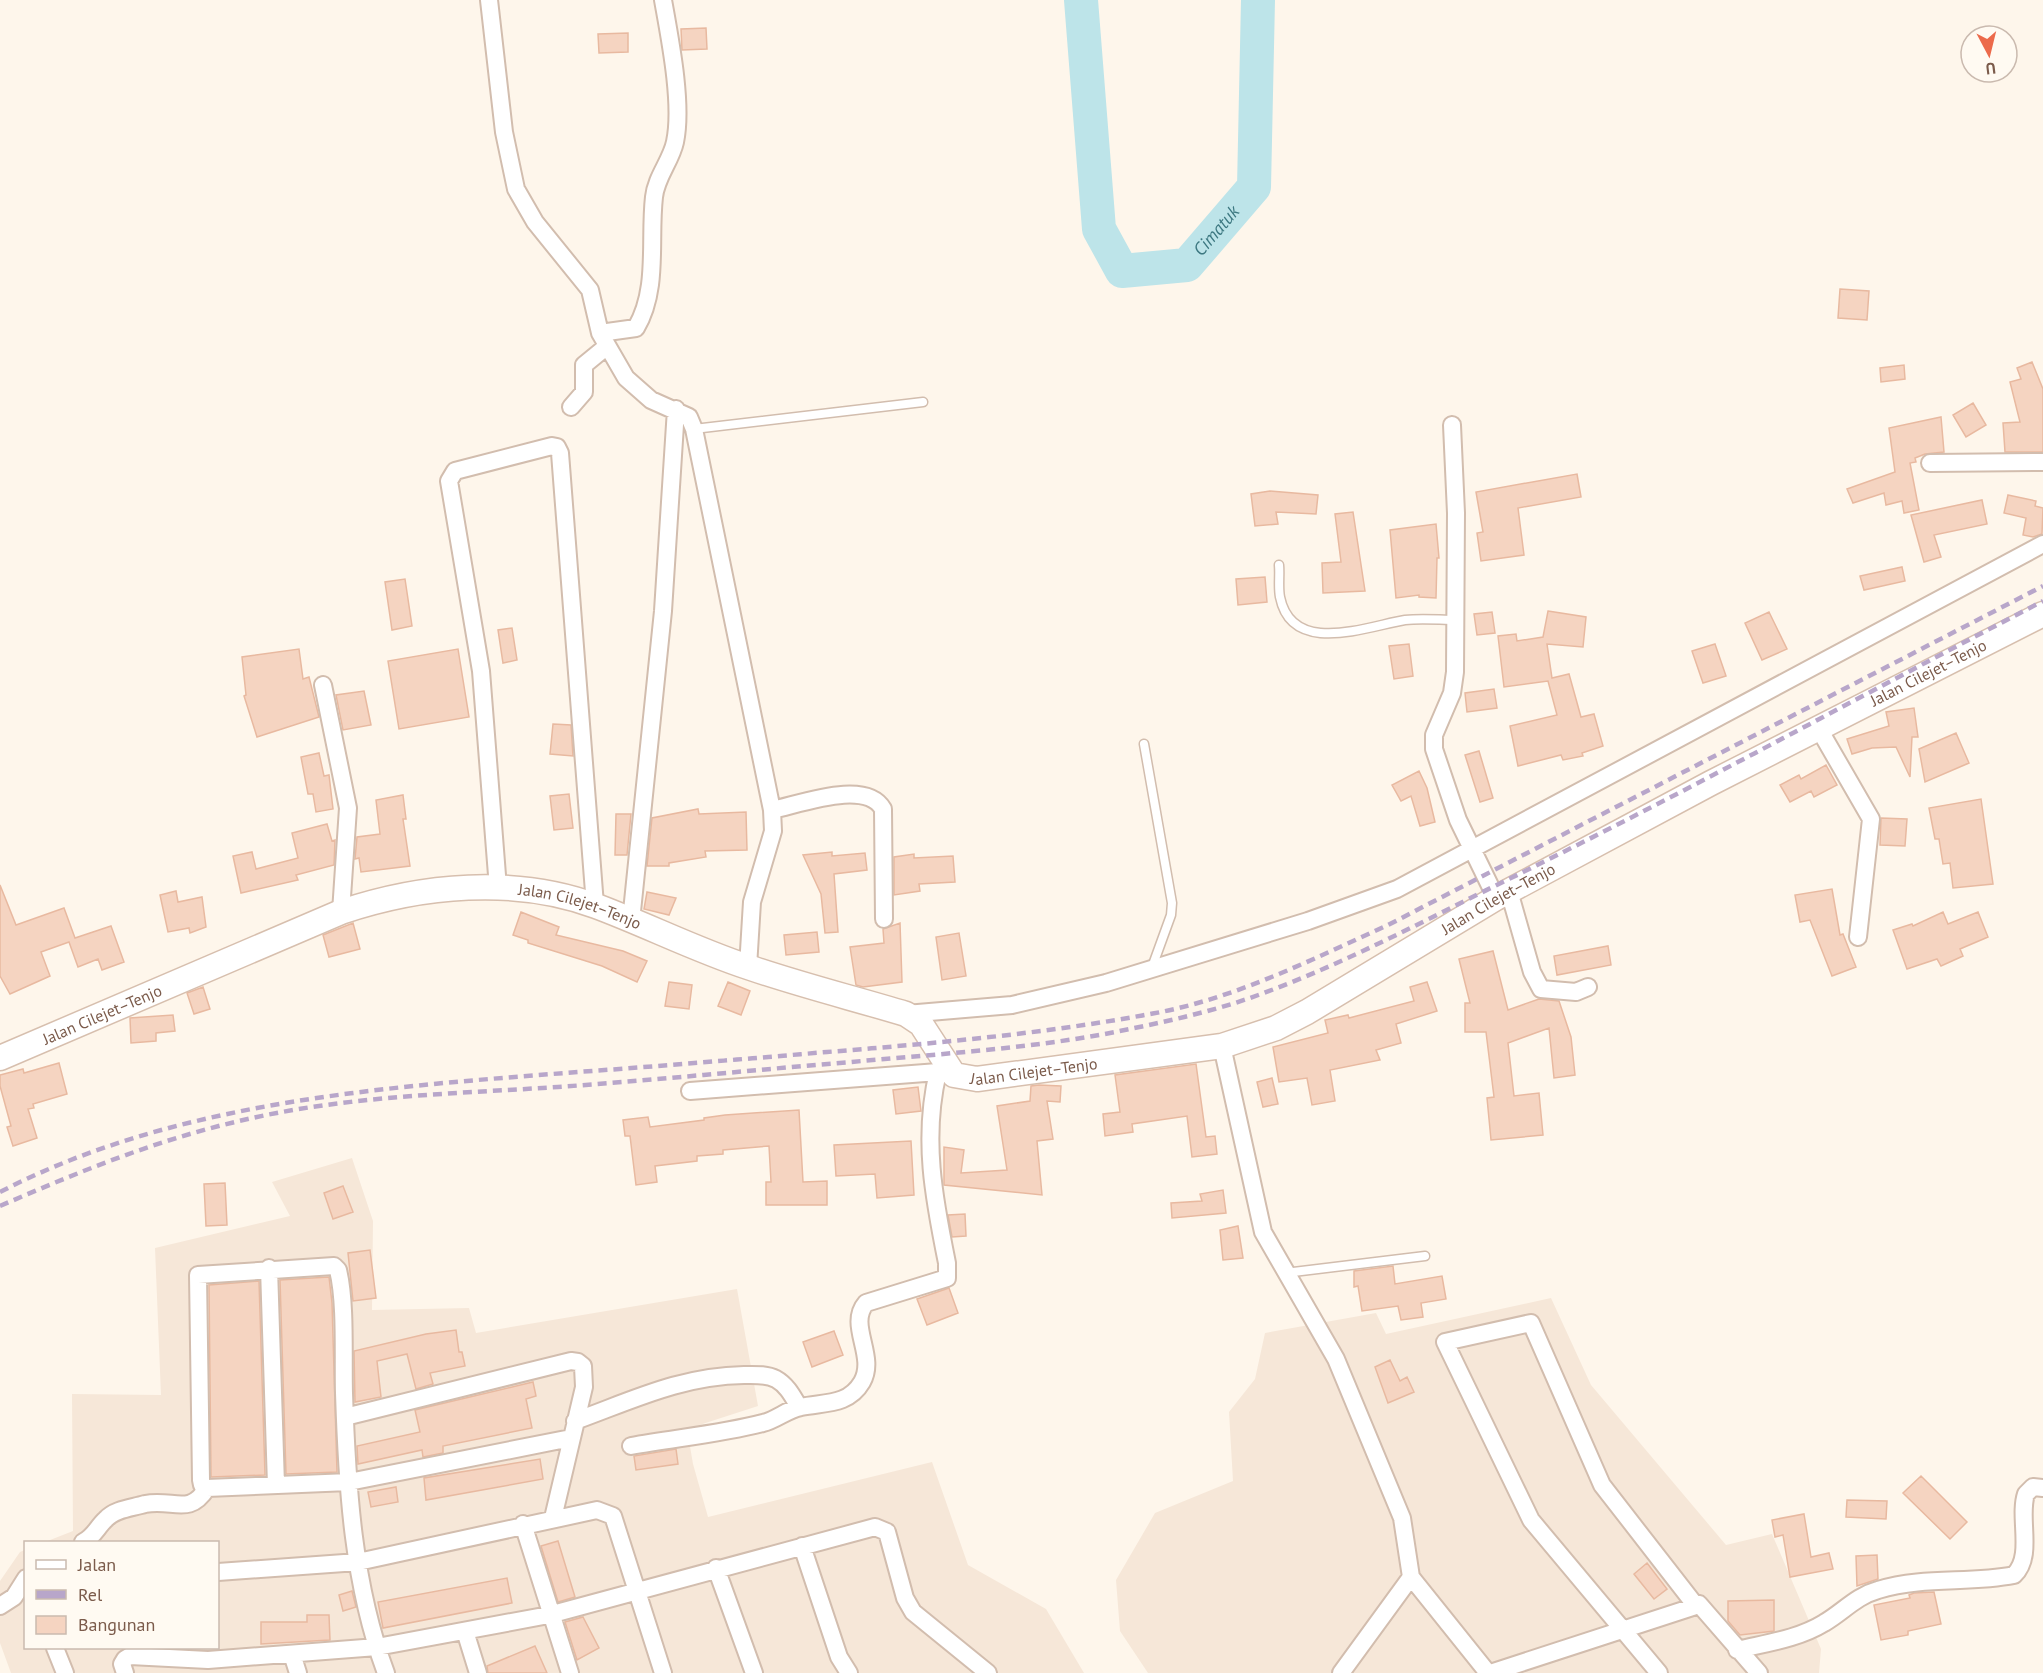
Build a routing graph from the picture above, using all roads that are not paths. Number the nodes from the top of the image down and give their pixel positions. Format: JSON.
{"nodes":[{"id":1,"x":489,"y":0,"type":"edge"},
{"id":2,"x":663,"y":0,"type":"edge"},
{"id":3,"x":603,"y":340,"type":"junction"},
{"id":4,"x":923,"y":402,"type":"dead end"},
{"id":5,"x":571,"y":407,"type":"dead end"},
{"id":6,"x":676,"y":410,"type":"junction"},
{"id":7,"x":1452,"y":425,"type":"dead end"},
{"id":8,"x":694,"y":429,"type":"junction"},
{"id":9,"x":2043,"y":462,"type":"edge"},
{"id":10,"x":1930,"y":463,"type":"dead end"},
{"id":11,"x":2043,"y":544,"type":"edge"},
{"id":12,"x":1280,"y":565,"type":"dead end"},
{"id":13,"x":2043,"y":614,"type":"edge"},
{"id":14,"x":1457,"y":620,"type":"junction"},
{"id":15,"x":323,"y":685,"type":"dead end"},
{"id":16,"x":1819,"y":729,"type":"junction"},
{"id":17,"x":1144,"y":744,"type":"dead end"},
{"id":18,"x":772,"y":810,"type":"junction"},
{"id":19,"x":1472,"y":850,"type":"junction"},
{"id":20,"x":498,"y":888,"type":"junction"},
{"id":21,"x":1502,"y":895,"type":"junction"},
{"id":22,"x":595,"y":905,"type":"junction"},
{"id":23,"x":341,"y":912,"type":"junction"},
{"id":24,"x":884,"y":919,"type":"dead end"},
{"id":25,"x":631,"y":921,"type":"junction"},
{"id":26,"x":1858,"y":937,"type":"dead end"},
{"id":27,"x":747,"y":967,"type":"junction"},
{"id":28,"x":1151,"y":970,"type":"junction"},
{"id":29,"x":1588,"y":987,"type":"dead end"},
{"id":30,"x":906,"y":1014,"type":"junction"},
{"id":31,"x":1222,"y":1046,"type":"junction"},
{"id":32,"x":0,"y":1058,"type":"edge"},
{"id":33,"x":946,"y":1074,"type":"junction"},
{"id":34,"x":690,"y":1091,"type":"dead end"},
{"id":35,"x":1425,"y":1256,"type":"dead end"},
{"id":36,"x":269,"y":1269,"type":"junction"},
{"id":37,"x":1285,"y":1273,"type":"junction"},
{"id":38,"x":799,"y":1407,"type":"junction"},
{"id":39,"x":345,"y":1418,"type":"junction"},
{"id":40,"x":576,"y":1421,"type":"junction"},
{"id":41,"x":571,"y":1438,"type":"junction"},
{"id":42,"x":631,"y":1446,"type":"dead end"},
{"id":43,"x":349,"y":1482,"type":"junction"},
{"id":44,"x":276,"y":1485,"type":"junction"},
{"id":45,"x":207,"y":1488,"type":"junction"},
{"id":46,"x":2043,"y":1488,"type":"edge"},
{"id":47,"x":553,"y":1518,"type":"junction"},
{"id":48,"x":523,"y":1524,"type":"junction"},
{"id":49,"x":84,"y":1541,"type":"edge"},
{"id":50,"x":802,"y":1546,"type":"junction"},
{"id":51,"x":358,"y":1562,"type":"junction"},
{"id":52,"x":716,"y":1568,"type":"junction"},
{"id":53,"x":219,"y":1572,"type":"edge"},
{"id":54,"x":1411,"y":1577,"type":"junction"},
{"id":55,"x":24,"y":1582,"type":"edge"},
{"id":56,"x":636,"y":1590,"type":"junction"},
{"id":57,"x":13,"y":1604,"type":"edge"},
{"id":58,"x":1695,"y":1606,"type":"junction"},
{"id":59,"x":549,"y":1615,"type":"junction"},
{"id":60,"x":1622,"y":1628,"type":"junction"},
{"id":61,"x":465,"y":1631,"type":"junction"},
{"id":62,"x":377,"y":1647,"type":"junction"},
{"id":63,"x":56,"y":1649,"type":"edge"},
{"id":64,"x":1737,"y":1650,"type":"junction"},
{"id":65,"x":292,"y":1654,"type":"junction"},
{"id":66,"x":211,"y":1666,"type":"edge"},
{"id":67,"x":65,"y":1673,"type":"edge"},
{"id":68,"x":125,"y":1673,"type":"edge"},
{"id":69,"x":298,"y":1673,"type":"edge"},
{"id":70,"x":386,"y":1673,"type":"edge"},
{"id":71,"x":478,"y":1673,"type":"edge"},
{"id":72,"x":570,"y":1673,"type":"edge"},
{"id":73,"x":663,"y":1673,"type":"edge"},
{"id":74,"x":754,"y":1673,"type":"edge"},
{"id":75,"x":849,"y":1673,"type":"edge"},
{"id":76,"x":988,"y":1673,"type":"edge"},
{"id":77,"x":1341,"y":1673,"type":"edge"},
{"id":78,"x":1489,"y":1673,"type":"edge"},
{"id":79,"x":1659,"y":1673,"type":"edge"},
{"id":80,"x":1758,"y":1673,"type":"edge"}],
"edges":[{"from":1,"to":3,"type":"street"},
{"from":2,"to":3,"type":"street"},
{"from":3,"to":5,"type":"street"},
{"from":3,"to":6,"type":"street"},
{"from":4,"to":8,"type":"lane"},
{"from":6,"to":8,"type":"street"},
{"from":6,"to":25,"type":"street"},
{"from":7,"to":14,"type":"street"},
{"from":8,"to":18,"type":"street"},
{"from":9,"to":10,"type":"street"},
{"from":11,"to":19,"type":"street"},
{"from":12,"to":14,"type":"lane"},
{"from":13,"to":16,"type":"main road","name":"Jalan Cilejet–Tenjo"},
{"from":14,"to":19,"type":"street"},
{"from":15,"to":23,"type":"street"},
{"from":16,"to":21,"type":"main road","name":"Jalan Cilejet–Tenjo"},
{"from":16,"to":26,"type":"street"},
{"from":17,"to":28,"type":"lane"},
{"from":18,"to":24,"type":"street"},
{"from":18,"to":27,"type":"street"},
{"from":19,"to":21,"type":"street"},
{"from":19,"to":28,"type":"street"},
{"from":20,"to":22,"type":"main road","name":"Jalan Cilejet–Tenjo"},
{"from":20,"to":22,"type":"street"},
{"from":20,"to":23,"type":"main road","name":"Jalan Cilejet–Tenjo"},
{"from":21,"to":29,"type":"street"},
{"from":21,"to":31,"type":"main road","name":"Jalan Cilejet–Tenjo"},
{"from":22,"to":25,"type":"main road","name":"Jalan Cilejet–Tenjo"},
{"from":23,"to":32,"type":"main road","name":"Jalan Cilejet–Tenjo"},
{"from":25,"to":27,"type":"main road","name":"Jalan Cilejet–Tenjo"},
{"from":27,"to":30,"type":"main road","name":"Jalan Cilejet–Tenjo"},
{"from":28,"to":30,"type":"street"},
{"from":30,"to":33,"type":"main road","name":"Jalan Cilejet–Tenjo"},
{"from":31,"to":33,"type":"main road","name":"Jalan Cilejet–Tenjo"},
{"from":31,"to":37,"type":"street"},
{"from":33,"to":34,"type":"street"},
{"from":33,"to":38,"type":"street"},
{"from":35,"to":37,"type":"lane"},
{"from":36,"to":39,"type":"street"},
{"from":36,"to":44,"type":"street"},
{"from":36,"to":45,"type":"street"},
{"from":37,"to":54,"type":"street"},
{"from":38,"to":40,"type":"street"},
{"from":38,"to":42,"type":"street"},
{"from":39,"to":40,"type":"street"},
{"from":39,"to":43,"type":"street"},
{"from":40,"to":41,"type":"street"},
{"from":41,"to":43,"type":"street"},
{"from":41,"to":47,"type":"street"},
{"from":43,"to":44,"type":"street"},
{"from":43,"to":51,"type":"street"},
{"from":44,"to":45,"type":"street"},
{"from":45,"to":49,"type":"street"},
{"from":46,"to":64,"type":"street"},
{"from":47,"to":48,"type":"street"},
{"from":47,"to":56,"type":"street"},
{"from":48,"to":51,"type":"street"},
{"from":48,"to":59,"type":"street"},
{"from":50,"to":52,"type":"street"},
{"from":50,"to":75,"type":"street"},
{"from":50,"to":76,"type":"street"},
{"from":51,"to":53,"type":"street"},
{"from":51,"to":62,"type":"street"},
{"from":52,"to":56,"type":"street"},
{"from":52,"to":74,"type":"street"},
{"from":54,"to":77,"type":"street"},
{"from":54,"to":78,"type":"street"},
{"from":55,"to":57,"type":"street"},
{"from":56,"to":59,"type":"street"},
{"from":56,"to":73,"type":"street"},
{"from":58,"to":60,"type":"street"},
{"from":58,"to":60,"type":"street"},
{"from":58,"to":64,"type":"street"},
{"from":59,"to":61,"type":"street"},
{"from":59,"to":72,"type":"street"},
{"from":60,"to":78,"type":"street"},
{"from":60,"to":79,"type":"street"},
{"from":61,"to":62,"type":"street"},
{"from":61,"to":71,"type":"street"},
{"from":62,"to":65,"type":"street"},
{"from":62,"to":70,"type":"street"},
{"from":63,"to":67,"type":"street"},
{"from":64,"to":80,"type":"street"},
{"from":65,"to":66,"type":"street"},
{"from":65,"to":69,"type":"street"},
{"from":66,"to":68,"type":"street"}]}
